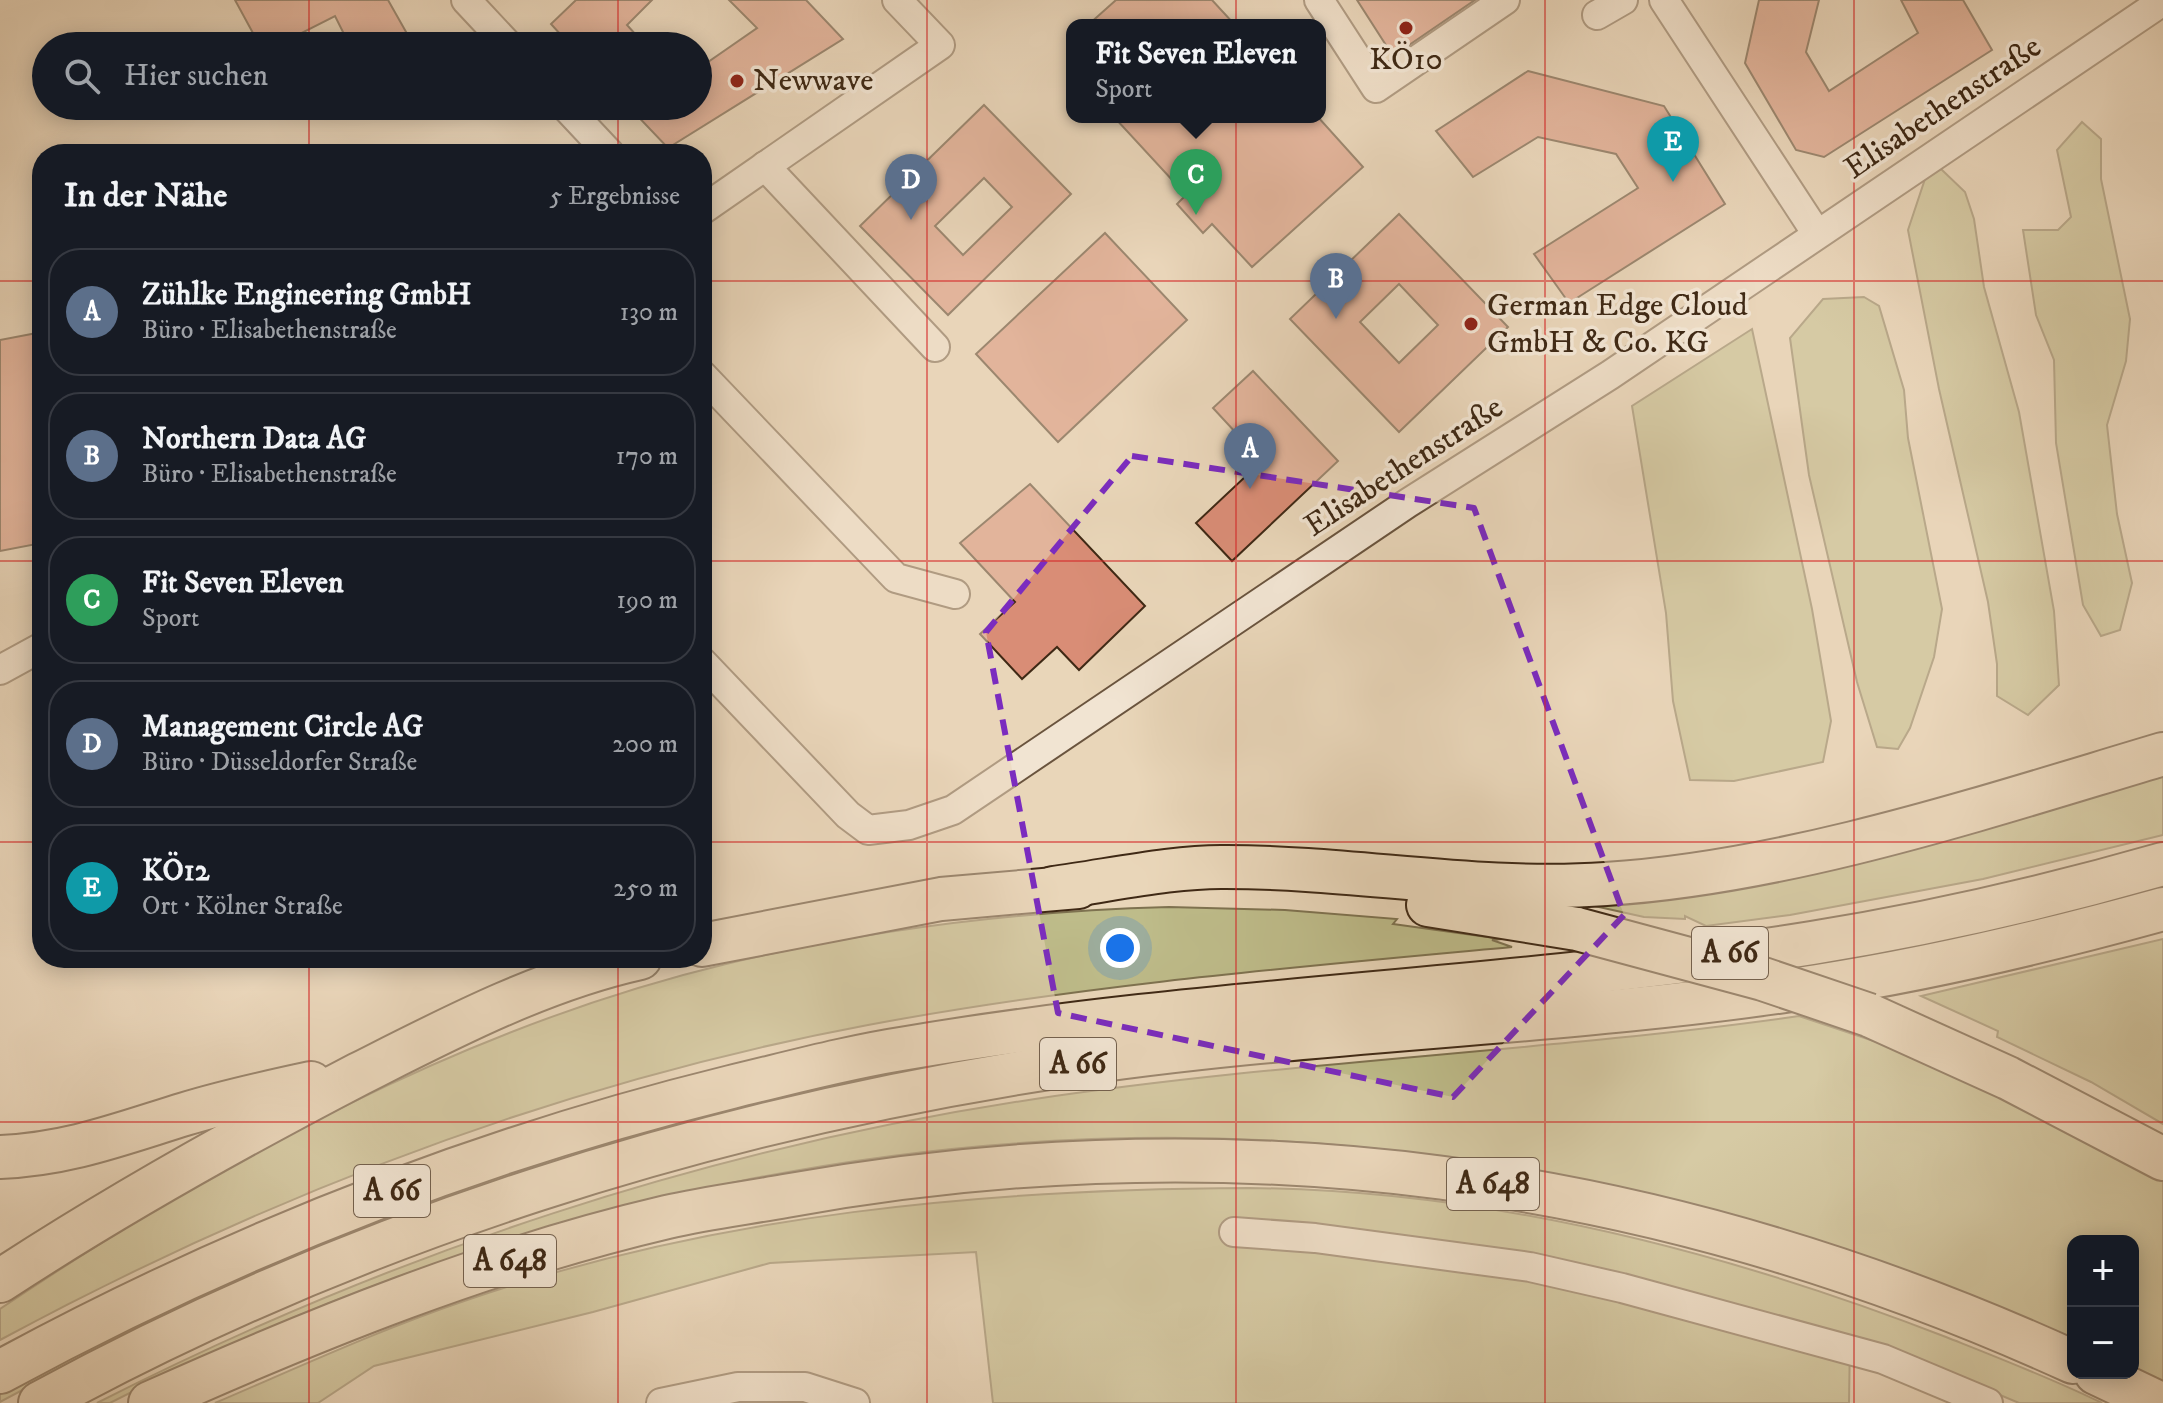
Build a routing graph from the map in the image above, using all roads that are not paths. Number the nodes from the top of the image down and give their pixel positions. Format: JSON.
{"nodes":[{"id":1,"x":466,"y":0,"type":"edge"},
{"id":2,"x":897,"y":0,"type":"edge"},
{"id":3,"x":1319,"y":0,"type":"edge"},
{"id":4,"x":1505,"y":0,"type":"edge"},
{"id":5,"x":1623,"y":0,"type":"edge"},
{"id":6,"x":1664,"y":0,"type":"edge"},
{"id":7,"x":2163,"y":1,"type":"edge"},
{"id":8,"x":1597,"y":15,"type":"dead end"},
{"id":9,"x":496,"y":32,"type":"edge"},
{"id":10,"x":578,"y":120,"type":"edge"},
{"id":11,"x":601,"y":144,"type":"edge"},
{"id":12,"x":765,"y":166,"type":"junction"},
{"id":13,"x":712,"y":203,"type":"edge"},
{"id":14,"x":1817,"y":234,"type":"junction"},
{"id":15,"x":935,"y":347,"type":"dead end"},
{"id":16,"x":712,"y":385,"type":"edge"},
{"id":17,"x":955,"y":594,"type":"dead end"},
{"id":18,"x":21,"y":659,"type":"edge"},
{"id":19,"x":712,"y":672,"type":"edge"},
{"id":20,"x":0,"y":688,"type":"edge"},
{"id":21,"x":2163,"y":754,"type":"edge"},
{"id":22,"x":2163,"y":864,"type":"edge"},
{"id":23,"x":1053,"y":888,"type":"junction"},
{"id":24,"x":2163,"y":909,"type":"edge"},
{"id":25,"x":712,"y":943,"type":"edge"},
{"id":26,"x":609,"y":968,"type":"edge"},
{"id":27,"x":363,"y":1072,"type":"junction"},
{"id":28,"x":0,"y":1157,"type":"edge"},
{"id":29,"x":2163,"y":1159,"type":"edge"},
{"id":30,"x":1234,"y":1232,"type":"dead end"},
{"id":31,"x":0,"y":1281,"type":"edge"},
{"id":32,"x":2067,"y":1359,"type":"edge"},
{"id":33,"x":0,"y":1372,"type":"edge"},
{"id":34,"x":2109,"y":1379,"type":"edge"},
{"id":35,"x":40,"y":1403,"type":"edge"},
{"id":36,"x":150,"y":1403,"type":"edge"},
{"id":37,"x":661,"y":1403,"type":"edge"},
{"id":38,"x":855,"y":1403,"type":"edge"},
{"id":39,"x":1988,"y":1403,"type":"edge"},
{"id":40,"x":2159,"y":1403,"type":"edge"}],
"edges":[{"from":1,"to":9,"type":"street"},
{"from":2,"to":12,"type":"street"},
{"from":3,"to":4,"type":"street"},
{"from":5,"to":8,"type":"street"},
{"from":6,"to":14,"type":"street"},
{"from":7,"to":14,"type":"street","name":"Elisabethenstraße"},
{"from":10,"to":11,"type":"street"},
{"from":12,"to":13,"type":"street"},
{"from":12,"to":15,"type":"street"},
{"from":14,"to":19,"type":"street","name":"Elisabethenstraße"},
{"from":16,"to":17,"type":"street"},
{"from":18,"to":20,"type":"street"},
{"from":21,"to":23,"type":"highway"},
{"from":22,"to":33,"type":"highway","number":"A 66"},
{"from":23,"to":25,"type":"highway","number":"A 66"},
{"from":23,"to":29,"type":"highway","number":"A 66","bridge":true},
{"from":24,"to":35,"type":"highway","number":"A 66"},
{"from":26,"to":27,"type":"highway"},
{"from":27,"to":28,"type":"highway"},
{"from":27,"to":31,"type":"highway"},
{"from":30,"to":39,"type":"street"},
{"from":32,"to":36,"type":"highway","number":"A 648"},
{"from":34,"to":40,"type":"highway"},
{"from":37,"to":38,"type":"street"}]}
